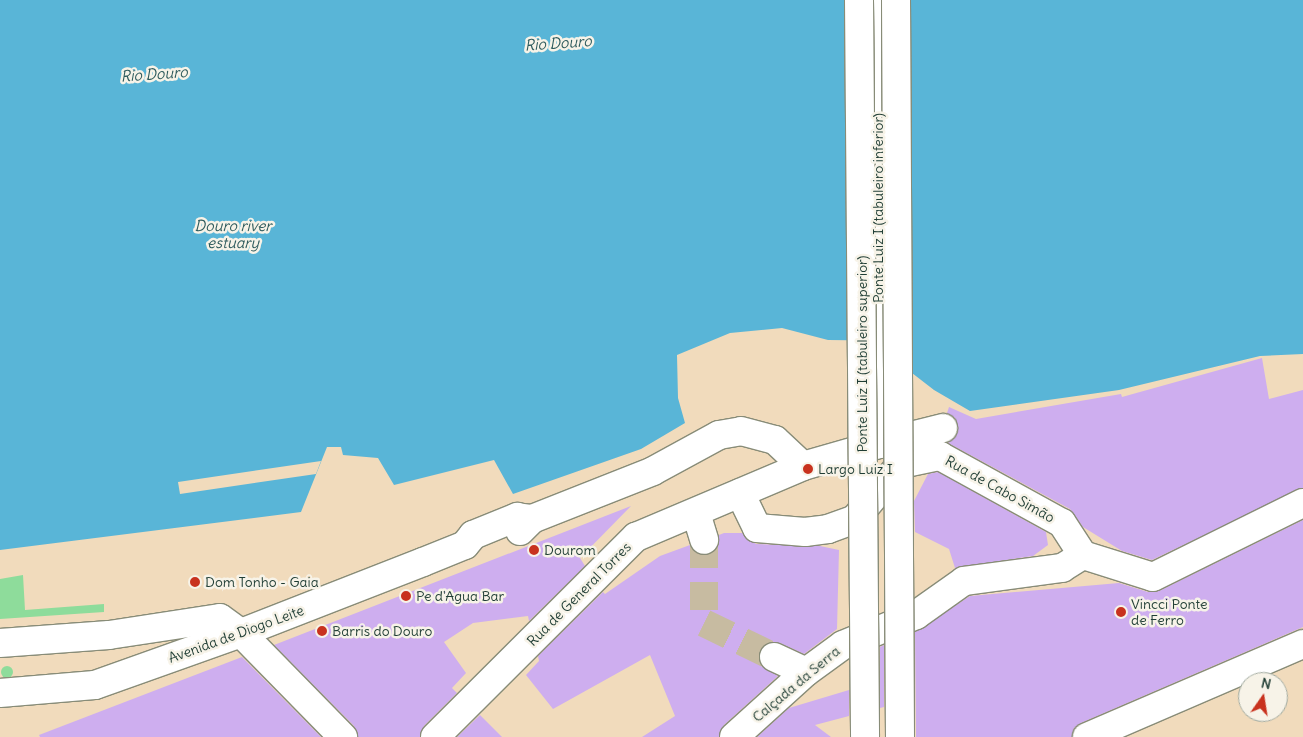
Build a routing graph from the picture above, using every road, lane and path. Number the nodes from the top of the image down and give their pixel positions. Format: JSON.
{"nodes":[{"id":1,"x":859,"y":0,"type":"edge"},
{"id":2,"x":877,"y":0,"type":"edge"},
{"id":3,"x":896,"y":0,"type":"edge"},
{"id":4,"x":943,"y":428,"type":"dead end"},
{"id":5,"x":879,"y":444,"type":"junction"},
{"id":6,"x":803,"y":466,"type":"junction"},
{"id":7,"x":740,"y":493,"type":"junction"},
{"id":8,"x":1303,"y":503,"type":"edge"},
{"id":9,"x":696,"y":513,"type":"junction"},
{"id":10,"x":704,"y":540,"type":"tunnel mouth"},
{"id":11,"x":1083,"y":555,"type":"junction"},
{"id":12,"x":241,"y":633,"type":"junction"},
{"id":13,"x":0,"y":643,"type":"edge"},
{"id":14,"x":1303,"y":644,"type":"edge"},
{"id":15,"x":774,"y":657,"type":"tunnel mouth"},
{"id":16,"x":806,"y":672,"type":"junction"},
{"id":17,"x":0,"y":693,"type":"edge"},
{"id":18,"x":343,"y":737,"type":"edge"},
{"id":19,"x":435,"y":737,"type":"edge"},
{"id":20,"x":734,"y":737,"type":"edge"},
{"id":21,"x":865,"y":737,"type":"edge"},
{"id":22,"x":900,"y":737,"type":"edge"},
{"id":23,"x":1087,"y":737,"type":"edge"}],
"edges":[{"from":1,"to":21,"type":"street","name":"Ponte Luiz I (tabuleiro superior)","bridge":true},
{"from":2,"to":5,"type":"street","name":"Ponte Luiz I (tabuleiro inferior)"},
{"from":3,"to":22,"type":"street","bridge":true},
{"from":4,"to":5,"type":"street"},
{"from":5,"to":6,"type":"street"},
{"from":6,"to":7,"type":"street","name":"Rua de General Torres"},
{"from":6,"to":12,"type":"street","name":"Avenida de Diogo Leite"},
{"from":7,"to":9,"type":"street","name":"Rua de General Torres"},
{"from":7,"to":11,"type":"street","name":"Rua de Cabo Simão"},
{"from":8,"to":11,"type":"street"},
{"from":9,"to":10,"type":"street"},
{"from":9,"to":19,"type":"street","name":"Rua de General Torres"},
{"from":11,"to":16,"type":"street","name":"Calçada da Serra"},
{"from":12,"to":13,"type":"street"},
{"from":12,"to":17,"type":"street","name":"Avenida de Diogo Leite"},
{"from":12,"to":18,"type":"street"},
{"from":14,"to":23,"type":"street"},
{"from":15,"to":16,"type":"street"},
{"from":16,"to":20,"type":"street","name":"Calçada da Serra"}]}
